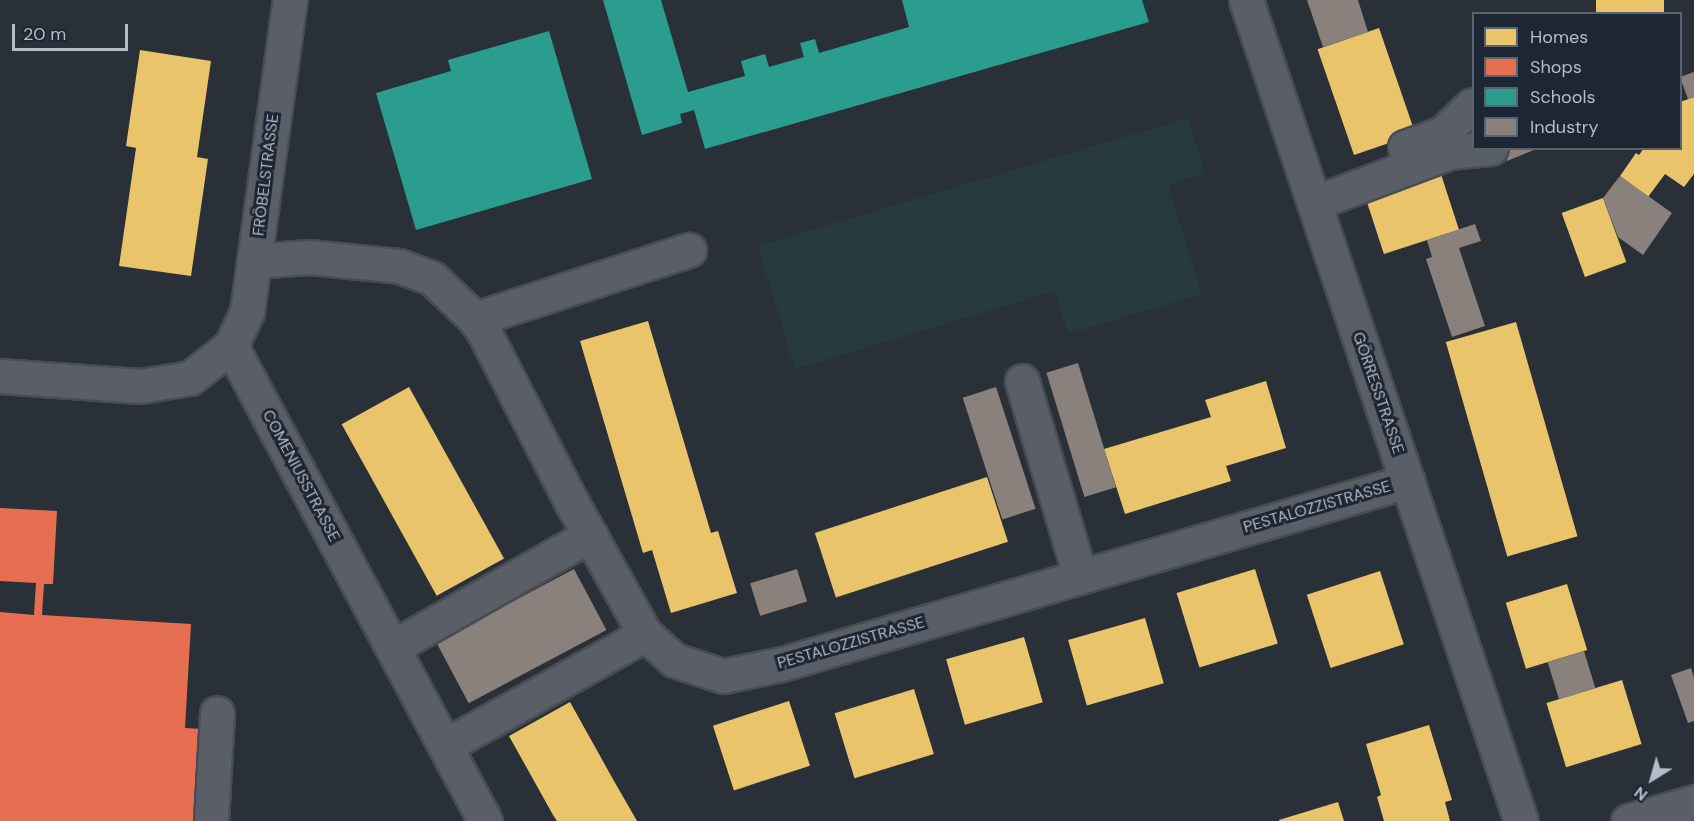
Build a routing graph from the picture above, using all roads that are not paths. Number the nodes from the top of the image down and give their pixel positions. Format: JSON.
{"nodes":[{"id":1,"x":290,"y":0,"type":"edge"},
{"id":2,"x":1246,"y":0,"type":"edge"},
{"id":3,"x":1472,"y":105,"type":"dead end"},
{"id":4,"x":1472,"y":150,"type":"edge"},
{"id":5,"x":1311,"y":193,"type":"junction"},
{"id":6,"x":688,"y":250,"type":"dead end"},
{"id":7,"x":255,"y":261,"type":"junction"},
{"id":8,"x":476,"y":319,"type":"junction"},
{"id":9,"x":231,"y":346,"type":"junction"},
{"id":10,"x":0,"y":376,"type":"edge"},
{"id":11,"x":1022,"y":381,"type":"dead end"},
{"id":12,"x":1408,"y":481,"type":"junction"},
{"id":13,"x":590,"y":535,"type":"junction"},
{"id":14,"x":1080,"y":576,"type":"junction"},
{"id":15,"x":645,"y":633,"type":"junction"},
{"id":16,"x":393,"y":647,"type":"junction"},
{"id":17,"x":217,"y":713,"type":"dead end"},
{"id":18,"x":445,"y":746,"type":"junction"},
{"id":19,"x":1694,"y":802,"type":"edge"},
{"id":20,"x":211,"y":821,"type":"edge"},
{"id":21,"x":485,"y":821,"type":"edge"},
{"id":22,"x":1521,"y":821,"type":"edge"},
{"id":23,"x":1628,"y":821,"type":"edge"}],
"edges":[{"from":1,"to":7,"type":"street","name":"FRÖBELSTRASSE"},
{"from":2,"to":5,"type":"street","name":"GÖRRESSTRASSE"},
{"from":3,"to":5,"type":"street"},
{"from":4,"to":5,"type":"street"},
{"from":5,"to":12,"type":"street","name":"GÖRRESSTRASSE"},
{"from":6,"to":8,"type":"street"},
{"from":7,"to":8,"type":"street","name":"PESTALOZZISTRASSE"},
{"from":7,"to":9,"type":"street","name":"FRÖBELSTRASSE"},
{"from":8,"to":13,"type":"street","name":"PESTALOZZISTRASSE"},
{"from":9,"to":10,"type":"street"},
{"from":9,"to":16,"type":"street","name":"COMENIUSSTRASSE"},
{"from":11,"to":14,"type":"street"},
{"from":12,"to":14,"type":"street","name":"PESTALOZZISTRASSE"},
{"from":12,"to":22,"type":"street","name":"GÖRRESSTRASSE"},
{"from":13,"to":15,"type":"street","name":"PESTALOZZISTRASSE"},
{"from":13,"to":16,"type":"street"},
{"from":14,"to":15,"type":"street","name":"PESTALOZZISTRASSE"},
{"from":15,"to":18,"type":"street"},
{"from":16,"to":18,"type":"street","name":"COMENIUSSTRASSE"},
{"from":17,"to":20,"type":"street"},
{"from":18,"to":21,"type":"street","name":"COMENIUSSTRASSE"},
{"from":19,"to":23,"type":"street"}]}
